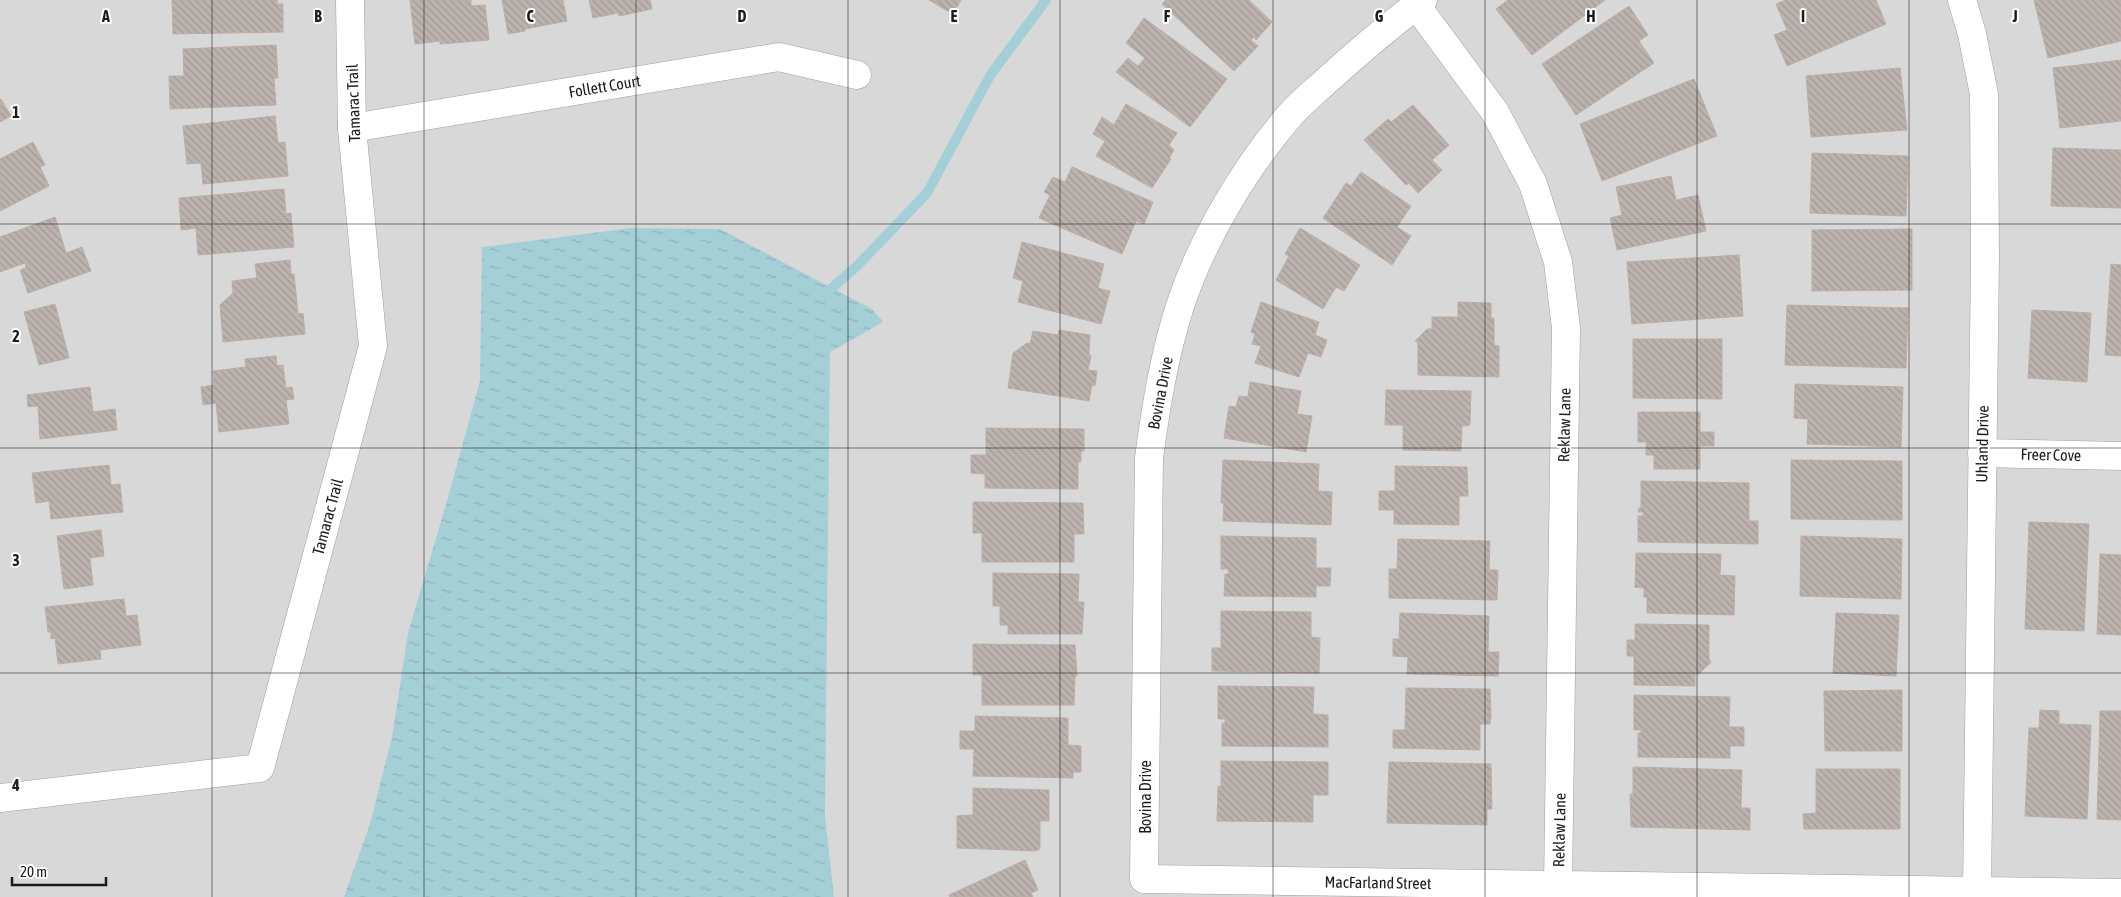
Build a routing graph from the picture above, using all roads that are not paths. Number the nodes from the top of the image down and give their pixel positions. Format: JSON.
{"nodes":[{"id":1,"x":350,"y":0,"type":"edge"},
{"id":2,"x":1962,"y":0,"type":"edge"},
{"id":3,"x":1419,"y":2,"type":"edge"},
{"id":4,"x":857,"y":75,"type":"dead end"},
{"id":5,"x":352,"y":128,"type":"junction"},
{"id":6,"x":1982,"y":453,"type":"junction"},
{"id":7,"x":2121,"y":456,"type":"edge"},
{"id":8,"x":0,"y":798,"type":"edge"},
{"id":9,"x":1144,"y":879,"type":"joint"},
{"id":10,"x":1558,"y":885,"type":"junction"},
{"id":11,"x":1977,"y":891,"type":"junction"},
{"id":12,"x":2121,"y":893,"type":"edge"}],
"edges":[{"from":1,"to":5,"type":"street","name":"Tamarac Trail"},
{"from":2,"to":6,"type":"street","name":"Uhland Drive"},
{"from":3,"to":9,"type":"street","name":"Bovina Drive"},
{"from":3,"to":10,"type":"street","name":"Reklaw Lane"},
{"from":4,"to":5,"type":"street","name":"Follett Court"},
{"from":5,"to":8,"type":"street","name":"Tamarac Trail"},
{"from":6,"to":7,"type":"street","name":"Freer Cove"},
{"from":6,"to":11,"type":"street","name":"Uhland Drive"},
{"from":9,"to":10,"type":"street","name":"MacFarland Street"},
{"from":10,"to":11,"type":"street","name":"MacFarland Street"},
{"from":11,"to":12,"type":"street","name":"MacFarland Street"}]}
